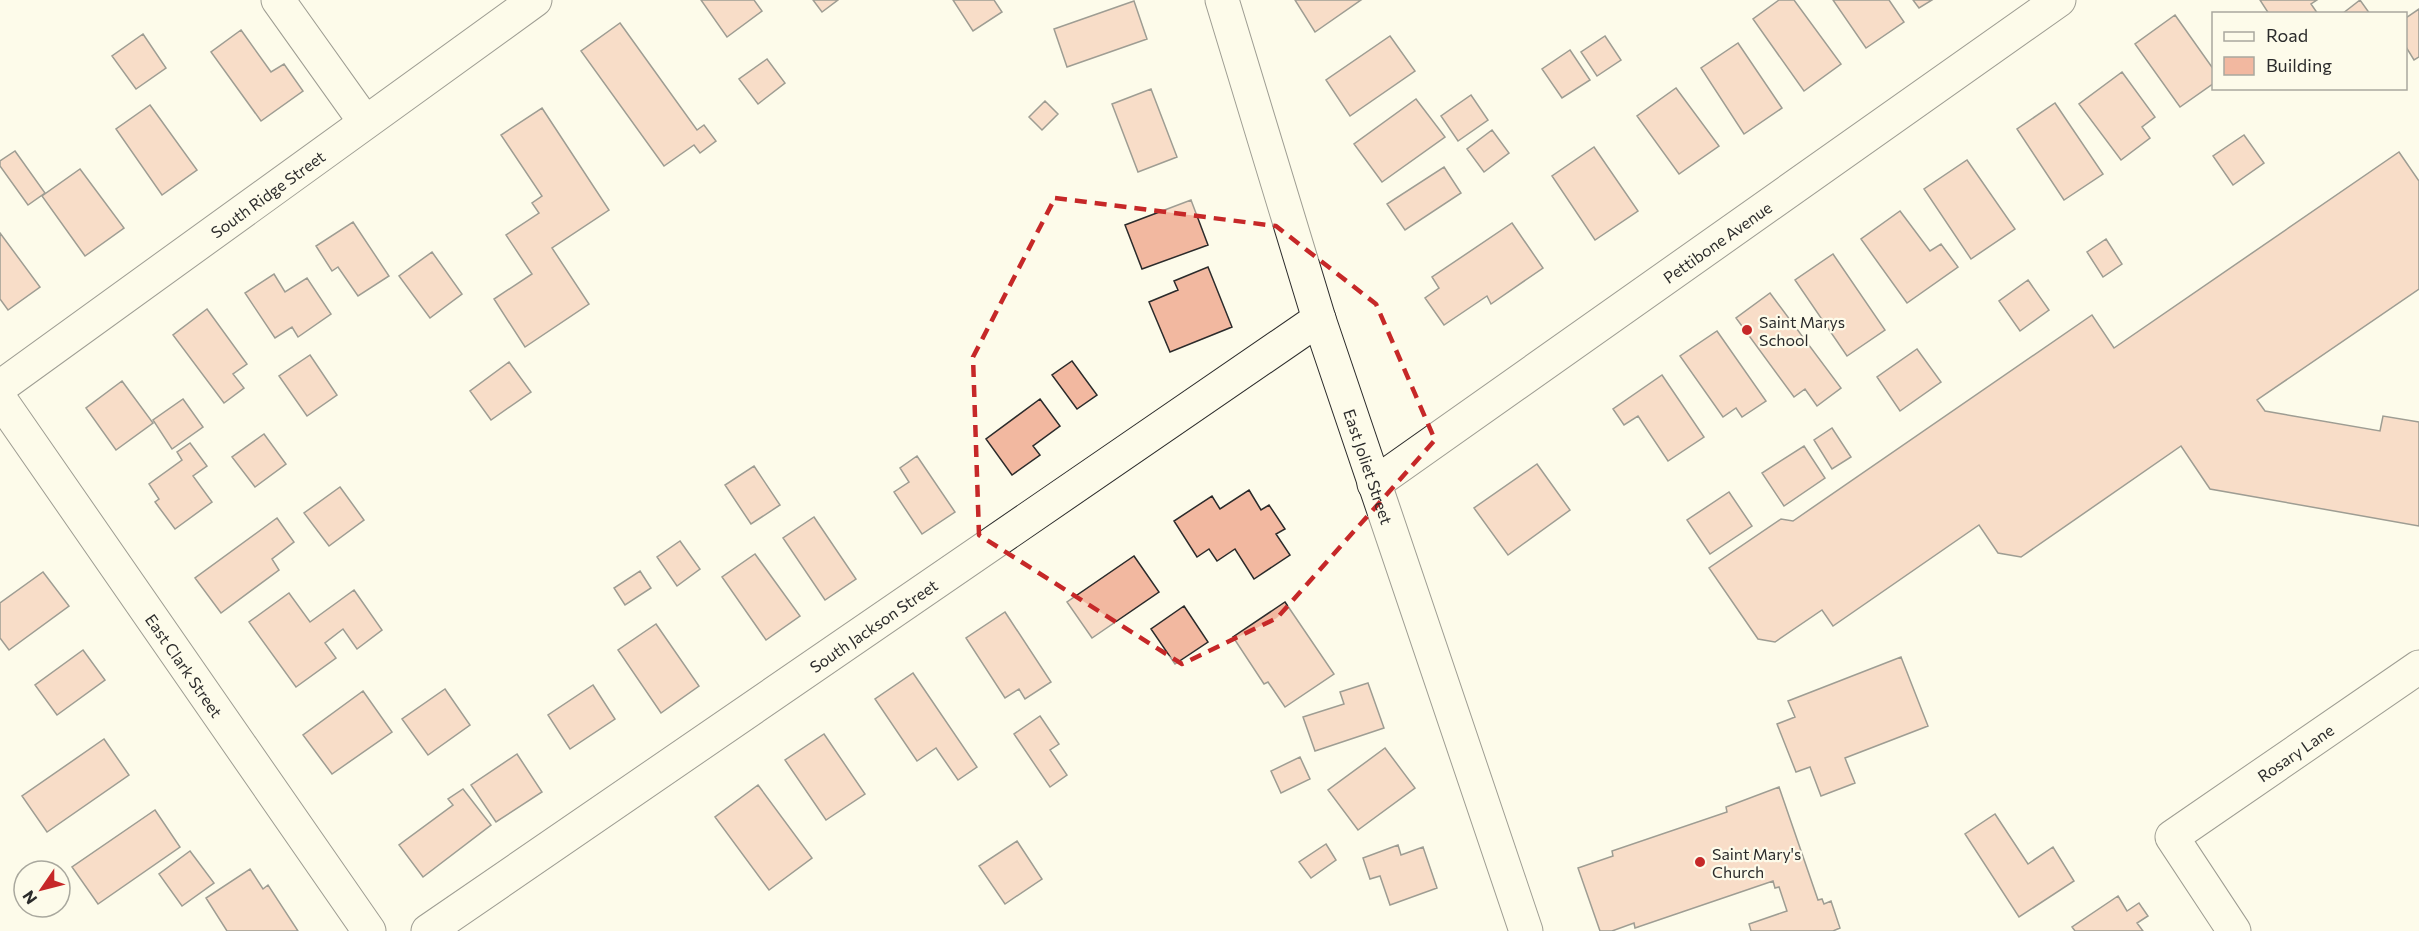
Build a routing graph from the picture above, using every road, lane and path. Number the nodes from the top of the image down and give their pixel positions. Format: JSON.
{"nodes":[{"id":1,"x":278,"y":0,"type":"edge"},
{"id":2,"x":535,"y":0,"type":"edge"},
{"id":3,"x":1222,"y":0,"type":"edge"},
{"id":4,"x":2060,"y":0,"type":"edge"},
{"id":5,"x":365,"y":122,"type":"junction"},
{"id":6,"x":1319,"y":319,"type":"junction"},
{"id":7,"x":0,"y":387,"type":"edge"},
{"id":8,"x":0,"y":399,"type":"edge"},
{"id":9,"x":1374,"y":484,"type":"junction"},
{"id":10,"x":2419,"y":667,"type":"edge"},
{"id":11,"x":369,"y":931,"type":"edge"},
{"id":12,"x":428,"y":931,"type":"edge"},
{"id":13,"x":1526,"y":931,"type":"edge"},
{"id":14,"x":2234,"y":931,"type":"edge"}],
"edges":[{"from":1,"to":5,"type":"street"},
{"from":2,"to":5,"type":"street","name":"South Ridge Street"},
{"from":3,"to":6,"type":"street","name":"East Joliet Street"},
{"from":4,"to":9,"type":"street","name":"Pettibone Avenue"},
{"from":5,"to":7,"type":"street","name":"South Ridge Street"},
{"from":6,"to":9,"type":"street","name":"East Joliet Street"},
{"from":6,"to":12,"type":"street","name":"South Jackson Street"},
{"from":8,"to":11,"type":"street","name":"East Clark Street"},
{"from":9,"to":13,"type":"street","name":"East Joliet Street"},
{"from":10,"to":14,"type":"street","name":"Rosary Lane"}]}
